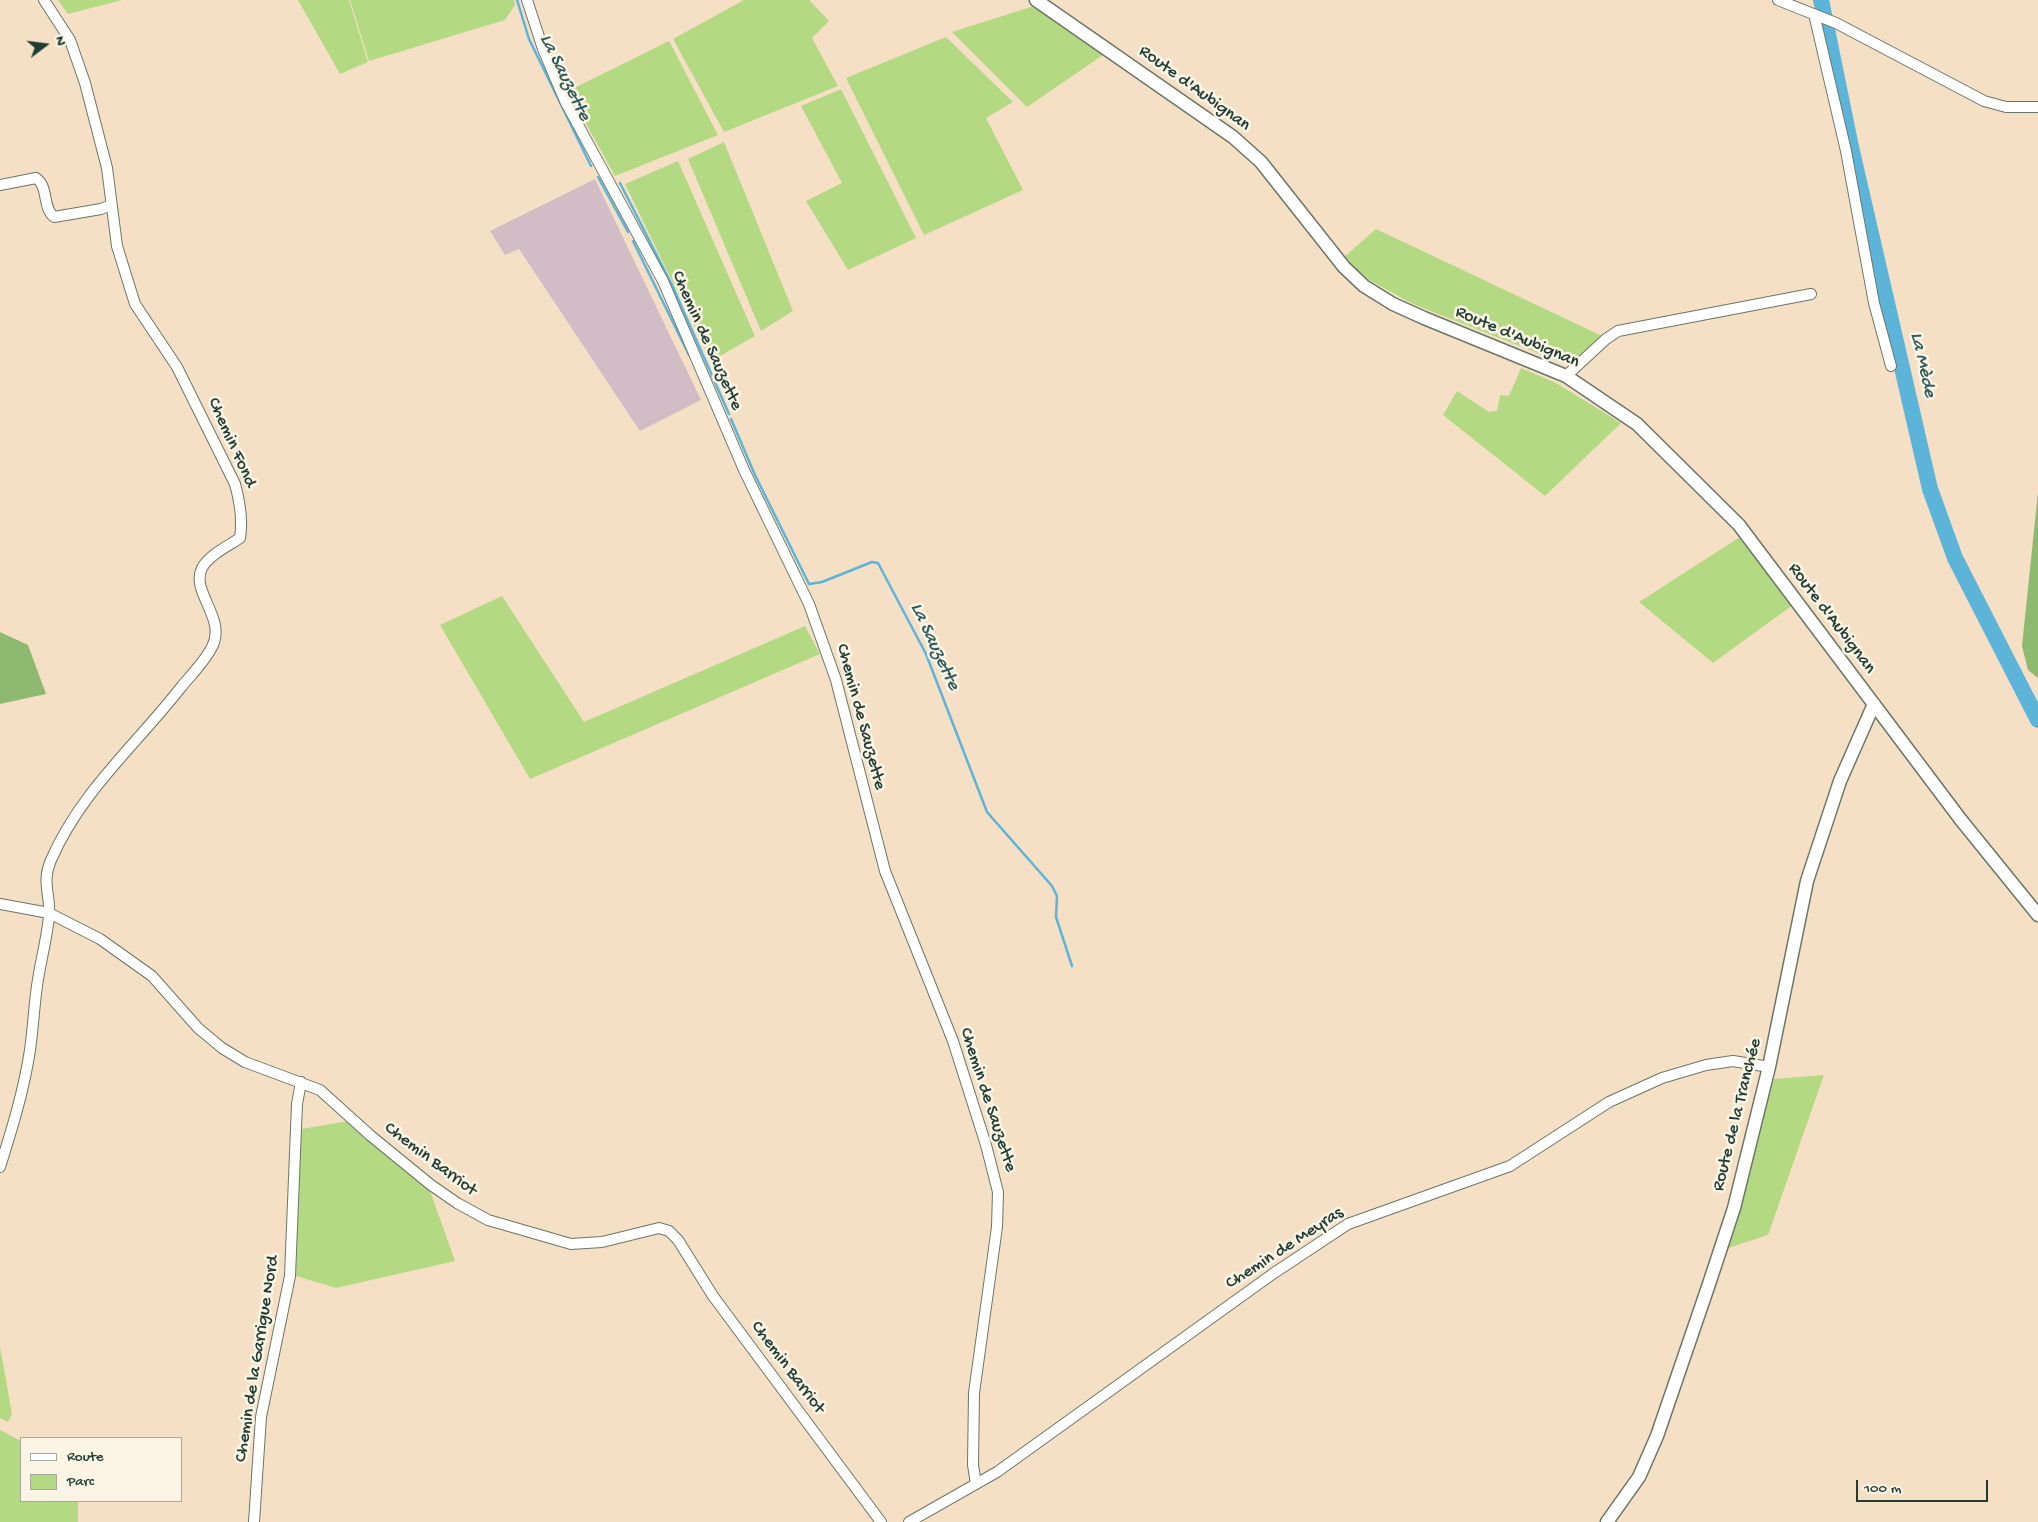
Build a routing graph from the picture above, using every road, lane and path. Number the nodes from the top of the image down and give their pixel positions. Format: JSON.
{"nodes":[{"id":1,"x":44,"y":0,"type":"edge"},
{"id":2,"x":527,"y":0,"type":"edge"},
{"id":3,"x":1036,"y":0,"type":"edge"},
{"id":4,"x":1778,"y":0,"type":"edge"},
{"id":5,"x":1816,"y":15,"type":"junction"},
{"id":6,"x":2038,"y":107,"type":"edge"},
{"id":7,"x":0,"y":185,"type":"edge"},
{"id":8,"x":112,"y":205,"type":"junction"},
{"id":9,"x":1810,"y":294,"type":"dead end"},
{"id":10,"x":1891,"y":366,"type":"dead end"},
{"id":11,"x":1566,"y":376,"type":"junction"},
{"id":12,"x":1874,"y":704,"type":"junction"},
{"id":13,"x":0,"y":904,"type":"edge"},
{"id":14,"x":49,"y":914,"type":"junction"},
{"id":15,"x":2038,"y":915,"type":"edge"},
{"id":16,"x":1769,"y":1067,"type":"junction"},
{"id":17,"x":301,"y":1082,"type":"junction"},
{"id":18,"x":0,"y":1167,"type":"edge"},
{"id":19,"x":976,"y":1484,"type":"junction"},
{"id":20,"x":254,"y":1522,"type":"edge"},
{"id":21,"x":881,"y":1522,"type":"edge"},
{"id":22,"x":909,"y":1522,"type":"edge"},
{"id":23,"x":1607,"y":1522,"type":"edge"}],
"edges":[{"from":1,"to":8,"type":"street","name":"Chemin Fond"},
{"from":2,"to":19,"type":"street","name":"Chemin de Sauzette"},
{"from":3,"to":11,"type":"street","name":"Route d'Aubignan"},
{"from":4,"to":5,"type":"street"},
{"from":5,"to":6,"type":"street"},
{"from":5,"to":10,"type":"street"},
{"from":7,"to":8,"type":"street"},
{"from":8,"to":14,"type":"street","name":"Chemin Fond"},
{"from":9,"to":11,"type":"street"},
{"from":11,"to":12,"type":"street","name":"Route d'Aubignan"},
{"from":12,"to":15,"type":"street","name":"Route d'Aubignan"},
{"from":12,"to":16,"type":"street","name":"Route de la Tranchée"},
{"from":13,"to":14,"type":"street","name":"Chemin Barriot"},
{"from":14,"to":17,"type":"street","name":"Chemin Barriot"},
{"from":14,"to":18,"type":"street","name":"Chemin Fond"},
{"from":16,"to":19,"type":"street","name":"Chemin de Meyras"},
{"from":16,"to":23,"type":"street","name":"Route de la Tranchée"},
{"from":17,"to":20,"type":"street","name":"Chemin de la Garrigue Nord"},
{"from":17,"to":21,"type":"street","name":"Chemin Barriot"},
{"from":19,"to":22,"type":"street","name":"Chemin de Meyras"}]}
